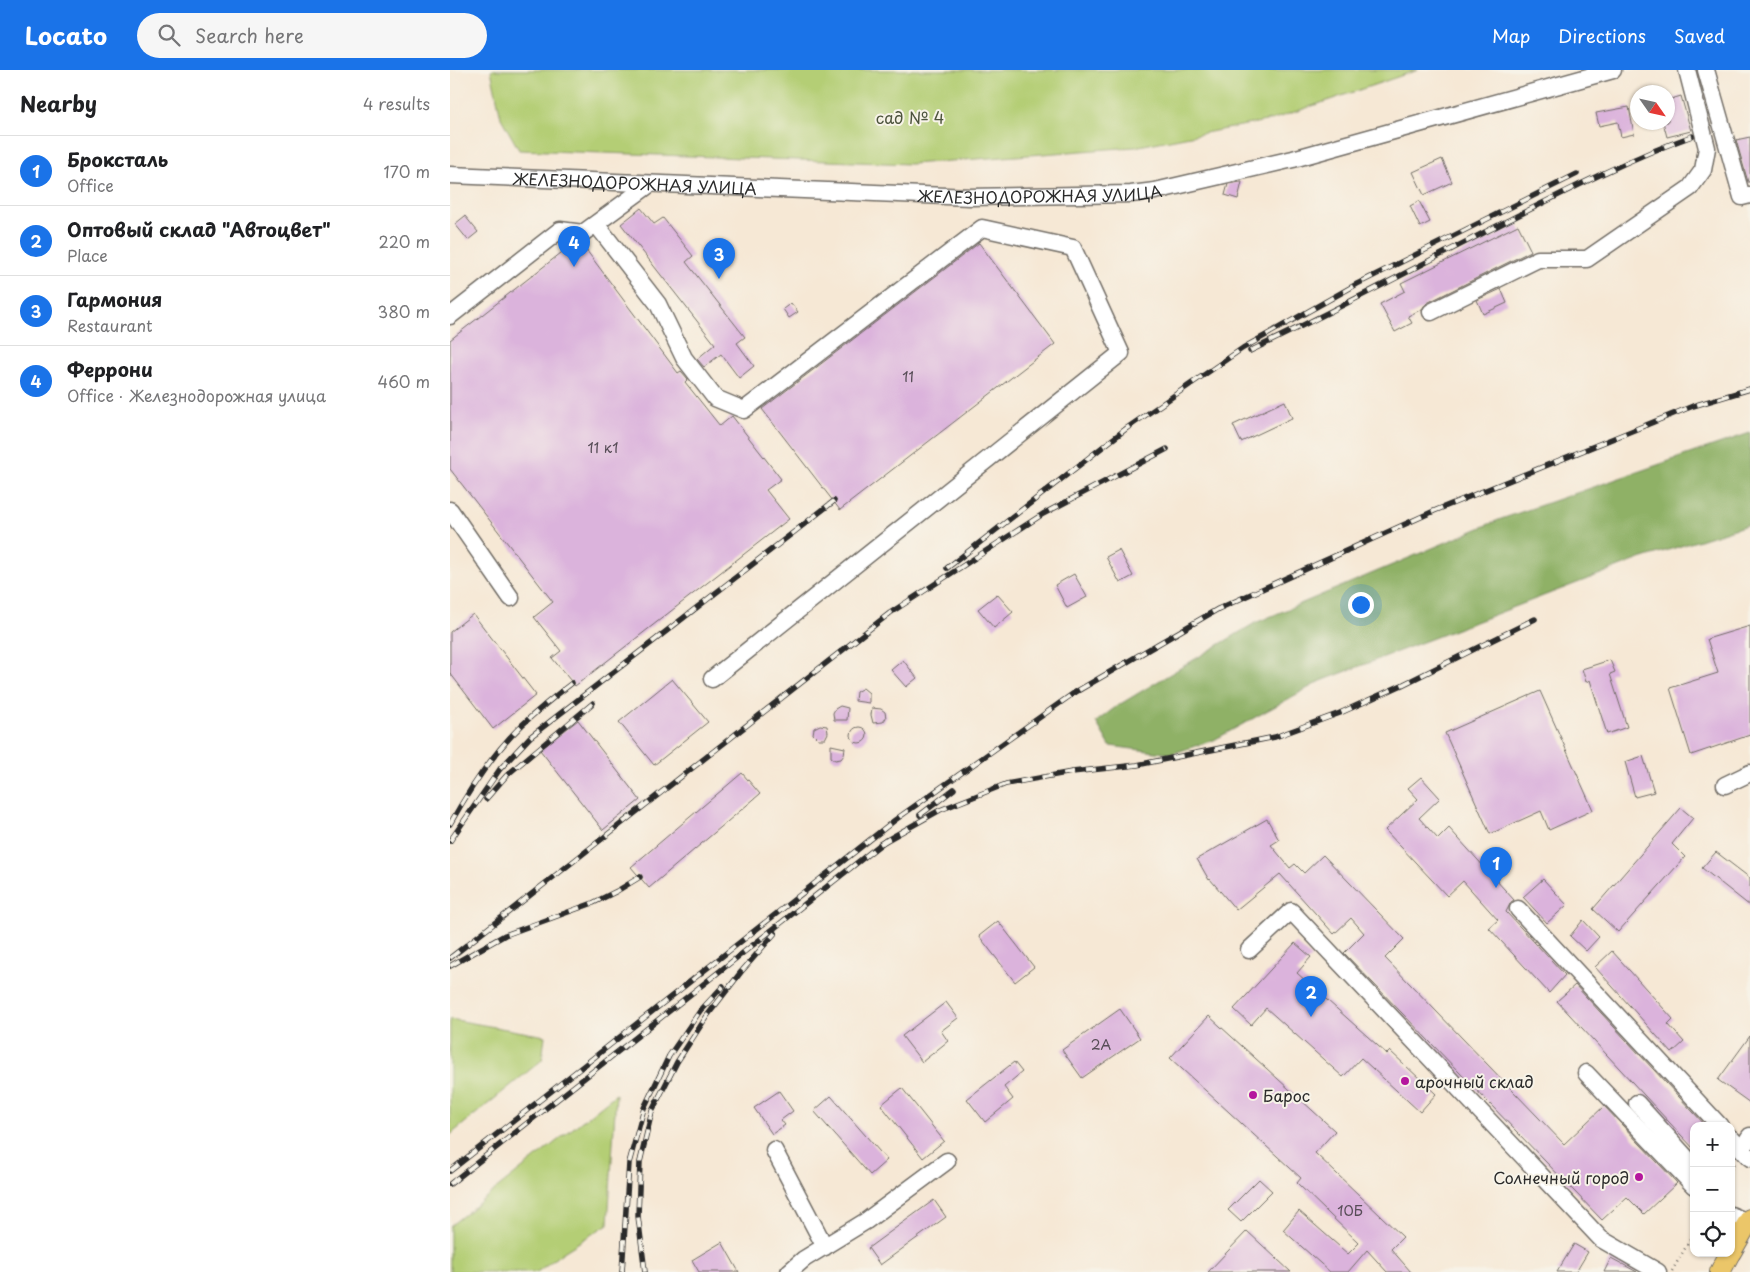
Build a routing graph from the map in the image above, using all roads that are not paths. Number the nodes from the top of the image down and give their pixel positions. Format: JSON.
{"nodes":[{"id":1,"x":1613,"y":70,"type":"edge"},
{"id":2,"x":1687,"y":70,"type":"edge"},
{"id":3,"x":1706,"y":70,"type":"edge"},
{"id":4,"x":450,"y":175,"type":"edge"},
{"id":5,"x":650,"y":184,"type":"junction"},
{"id":6,"x":1750,"y":195,"type":"edge"},
{"id":7,"x":596,"y":224,"type":"junction"},
{"id":8,"x":1431,"y":312,"type":"dead end"},
{"id":9,"x":450,"y":316,"type":"edge"},
{"id":10,"x":450,"y":510,"type":"edge"},
{"id":11,"x":512,"y":598,"type":"dead end"},
{"id":12,"x":712,"y":679,"type":"dead end"},
{"id":13,"x":1750,"y":773,"type":"edge"},
{"id":14,"x":1725,"y":785,"type":"dead end"},
{"id":15,"x":1518,"y":910,"type":"dead end"},
{"id":16,"x":1250,"y":950,"type":"dead end"},
{"id":17,"x":1586,"y":1073,"type":"dead end"},
{"id":18,"x":1637,"y":1103,"type":"dead end"},
{"id":19,"x":1716,"y":1122,"type":"edge"},
{"id":20,"x":774,"y":1150,"type":"dead end"},
{"id":21,"x":947,"y":1161,"type":"dead end"},
{"id":22,"x":1690,"y":1162,"type":"edge"},
{"id":23,"x":1690,"y":1182,"type":"edge"},
{"id":24,"x":1745,"y":1220,"type":"edge"},
{"id":25,"x":1735,"y":1243,"type":"edge"},
{"id":26,"x":825,"y":1247,"type":"junction"},
{"id":27,"x":1728,"y":1257,"type":"edge"},
{"id":28,"x":789,"y":1272,"type":"edge"},
{"id":29,"x":1658,"y":1272,"type":"edge"},
{"id":30,"x":1720,"y":1272,"type":"edge"}],
"edges":[{"from":1,"to":5,"type":"street","name":"ЖЕЛЕЗНОДОРОЖНАЯ УЛИЦА"},
{"from":2,"to":8,"type":"street"},
{"from":3,"to":6,"type":"street"},
{"from":4,"to":5,"type":"street","name":"ЖЕЛЕЗНОДОРОЖНАЯ УЛИЦА"},
{"from":5,"to":7,"type":"street"},
{"from":7,"to":9,"type":"street"},
{"from":7,"to":12,"type":"street"},
{"from":10,"to":11,"type":"street"},
{"from":13,"to":14,"type":"street"},
{"from":15,"to":19,"type":"street"},
{"from":16,"to":29,"type":"street"},
{"from":17,"to":23,"type":"street"},
{"from":18,"to":22,"type":"street"},
{"from":20,"to":26,"type":"street"},
{"from":21,"to":26,"type":"street"},
{"from":24,"to":25,"type":"main road"},
{"from":26,"to":28,"type":"street"},
{"from":27,"to":30,"type":"main road"}]}
